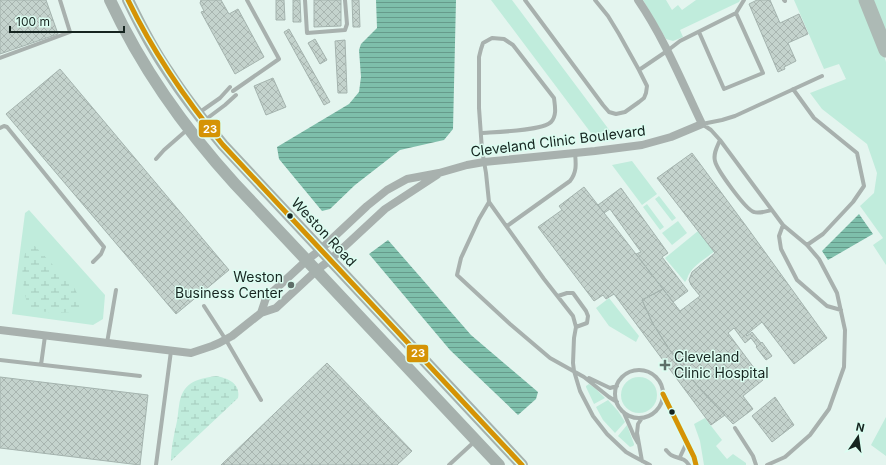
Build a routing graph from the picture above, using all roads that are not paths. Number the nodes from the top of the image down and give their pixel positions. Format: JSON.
{"nodes":[{"id":1,"x":60,"y":0,"type":"edge"},
{"id":2,"x":110,"y":0,"type":"edge"},
{"id":3,"x":128,"y":0,"type":"edge"},
{"id":4,"x":247,"y":0,"type":"edge"},
{"id":5,"x":306,"y":0,"type":"edge"},
{"id":6,"x":345,"y":0,"type":"edge"},
{"id":7,"x":525,"y":0,"type":"edge"},
{"id":8,"x":595,"y":0,"type":"edge"},
{"id":9,"x":638,"y":0,"type":"edge"},
{"id":10,"x":744,"y":0,"type":"edge"},
{"id":11,"x":866,"y":0,"type":"edge"},
{"id":12,"x":736,"y":13,"type":"junction"},
{"id":13,"x":699,"y":32,"type":"junction"},
{"id":14,"x":886,"y":50,"type":"edge"},
{"id":15,"x":667,"y":51,"type":"junction"},
{"id":16,"x":0,"y":58,"type":"edge"},
{"id":17,"x":639,"y":70,"type":"junction"},
{"id":18,"x":822,"y":76,"type":"dead end"},
{"id":19,"x":793,"y":89,"type":"junction"},
{"id":20,"x":233,"y":91,"type":"junction"},
{"id":21,"x":201,"y":118,"type":"junction"},
{"id":22,"x":702,"y":124,"type":"junction"},
{"id":23,"x":0,"y":128,"type":"edge"},
{"id":24,"x":188,"y":129,"type":"junction"},
{"id":25,"x":481,"y":133,"type":"junction"},
{"id":26,"x":720,"y":140,"type":"junction"},
{"id":27,"x":575,"y":153,"type":"junction"},
{"id":28,"x":156,"y":159,"type":"dead end"},
{"id":29,"x":484,"y":162,"type":"junction"},
{"id":30,"x":439,"y":173,"type":"junction"},
{"id":31,"x":489,"y":202,"type":"junction"},
{"id":32,"x":772,"y":210,"type":"junction"},
{"id":33,"x":783,"y":225,"type":"junction"},
{"id":34,"x":507,"y":226,"type":"junction"},
{"id":35,"x":806,"y":245,"type":"junction"},
{"id":36,"x":320,"y":250,"type":"junction"},
{"id":37,"x":307,"y":260,"type":"junction"},
{"id":38,"x":330,"y":260,"type":"junction"},
{"id":39,"x":93,"y":262,"type":"dead end"},
{"id":40,"x":317,"y":270,"type":"junction"},
{"id":41,"x":116,"y":290,"type":"dead end"},
{"id":42,"x":558,"y":296,"type":"junction"},
{"id":43,"x":204,"y":306,"type":"dead end"},
{"id":44,"x":841,"y":310,"type":"junction"},
{"id":45,"x":261,"y":313,"type":"junction"},
{"id":46,"x":576,"y":327,"type":"junction"},
{"id":47,"x":0,"y":330,"type":"edge"},
{"id":48,"x":44,"y":336,"type":"junction"},
{"id":49,"x":226,"y":340,"type":"junction"},
{"id":50,"x":107,"y":343,"type":"junction"},
{"id":51,"x":171,"y":351,"type":"junction"},
{"id":52,"x":0,"y":360,"type":"edge"},
{"id":53,"x":41,"y":365,"type":"junction"},
{"id":54,"x":574,"y":371,"type":"junction"},
{"id":55,"x":140,"y":376,"type":"dead end"},
{"id":56,"x":584,"y":377,"type":"junction"},
{"id":57,"x":617,"y":386,"type":"junction"},
{"id":58,"x":663,"y":394,"type":"junction"},
{"id":59,"x":261,"y":400,"type":"dead end"},
{"id":60,"x":617,"y":402,"type":"junction"},
{"id":61,"x":623,"y":412,"type":"junction"},
{"id":62,"x":642,"y":418,"type":"junction"},
{"id":63,"x":735,"y":428,"type":"dead end"},
{"id":64,"x":476,"y":440,"type":"junction"},
{"id":65,"x":687,"y":442,"type":"junction"},
{"id":66,"x":639,"y":445,"type":"junction"},
{"id":67,"x":666,"y":450,"type":"dead end"},
{"id":68,"x":680,"y":457,"type":"junction"},
{"id":69,"x":642,"y":461,"type":"junction"},
{"id":70,"x":156,"y":465,"type":"edge"},
{"id":71,"x":449,"y":465,"type":"edge"},
{"id":72,"x":499,"y":465,"type":"edge"},
{"id":73,"x":522,"y":465,"type":"edge"},
{"id":74,"x":650,"y":465,"type":"edge"},
{"id":75,"x":689,"y":465,"type":"edge"},
{"id":76,"x":696,"y":465,"type":"edge"},
{"id":77,"x":756,"y":465,"type":"edge"},
{"id":78,"x":767,"y":465,"type":"edge"}],
"edges":[{"from":1,"to":16,"type":"lane"},
{"from":2,"to":24,"type":"main road"},
{"from":3,"to":21,"type":"main road","name":"Weston Road"},
{"from":4,"to":20,"type":"lane"},
{"from":5,"to":6,"type":"lane"},
{"from":7,"to":17,"type":"lane"},
{"from":8,"to":17,"type":"lane"},
{"from":9,"to":15,"type":"street"},
{"from":10,"to":12,"type":"lane"},
{"from":11,"to":14,"type":"highway"},
{"from":12,"to":13,"type":"lane"},
{"from":12,"to":13,"type":"lane"},
{"from":13,"to":15,"type":"lane"},
{"from":15,"to":17,"type":"lane"},
{"from":15,"to":22,"type":"street"},
{"from":18,"to":19,"type":"lane"},
{"from":19,"to":22,"type":"lane"},
{"from":19,"to":35,"type":"lane"},
{"from":20,"to":21,"type":"lane"},
{"from":20,"to":21,"type":"lane"},
{"from":21,"to":36,"type":"main road","name":"Weston Road"},
{"from":22,"to":26,"type":"lane"},
{"from":22,"to":27,"type":"street","name":"Cleveland Clinic Boulevard"},
{"from":23,"to":39,"type":"lane"},
{"from":24,"to":28,"type":"lane"},
{"from":24,"to":37,"type":"main road"},
{"from":25,"to":25,"type":"lane"},
{"from":25,"to":29,"type":"lane"},
{"from":26,"to":32,"type":"lane"},
{"from":26,"to":32,"type":"lane"},
{"from":27,"to":29,"type":"street","name":"Cleveland Clinic Boulevard"},
{"from":27,"to":34,"type":"lane"},
{"from":29,"to":30,"type":"street","name":"Cleveland Clinic Boulevard"},
{"from":29,"to":31,"type":"lane"},
{"from":30,"to":36,"type":"street","name":"Cleveland Clinic Boulevard"},
{"from":30,"to":38,"type":"street","name":"Cleveland Clinic Boulevard"},
{"from":31,"to":34,"type":"lane"},
{"from":31,"to":54,"type":"lane"},
{"from":32,"to":33,"type":"lane"},
{"from":33,"to":35,"type":"lane"},
{"from":33,"to":44,"type":"lane"},
{"from":34,"to":42,"type":"lane"},
{"from":35,"to":44,"type":"lane"},
{"from":36,"to":37,"type":"street","name":"Cleveland Clinic Boulevard"},
{"from":36,"to":38,"type":"main road","name":"Weston Road"},
{"from":37,"to":40,"type":"main road"},
{"from":37,"to":45,"type":"street","name":"Cleveland Clinic Boulevard"},
{"from":38,"to":40,"type":"street","name":"Cleveland Clinic Boulevard"},
{"from":38,"to":73,"type":"main road","name":"Weston Road"},
{"from":40,"to":45,"type":"street","name":"Cleveland Clinic Boulevard"},
{"from":40,"to":64,"type":"main road"},
{"from":41,"to":50,"type":"lane"},
{"from":42,"to":46,"type":"lane"},
{"from":42,"to":46,"type":"lane"},
{"from":43,"to":49,"type":"lane"},
{"from":44,"to":78,"type":"lane"},
{"from":45,"to":49,"type":"street"},
{"from":46,"to":54,"type":"lane"},
{"from":47,"to":48,"type":"street"},
{"from":48,"to":50,"type":"street"},
{"from":48,"to":53,"type":"lane"},
{"from":49,"to":51,"type":"street"},
{"from":49,"to":59,"type":"lane"},
{"from":50,"to":51,"type":"street"},
{"from":51,"to":70,"type":"lane"},
{"from":52,"to":53,"type":"lane"},
{"from":53,"to":55,"type":"lane"},
{"from":54,"to":56,"type":"lane"},
{"from":54,"to":69,"type":"lane"},
{"from":56,"to":57,"type":"lane"},
{"from":56,"to":60,"type":"lane"},
{"from":57,"to":58,"type":"lane"},
{"from":57,"to":60,"type":"lane"},
{"from":58,"to":62,"type":"lane"},
{"from":58,"to":65,"type":"lane"},
{"from":60,"to":61,"type":"lane"},
{"from":61,"to":62,"type":"lane"},
{"from":61,"to":66,"type":"lane"},
{"from":62,"to":66,"type":"lane"},
{"from":63,"to":77,"type":"lane"},
{"from":64,"to":71,"type":"lane"},
{"from":64,"to":72,"type":"main road"},
{"from":65,"to":68,"type":"lane"},
{"from":65,"to":76,"type":"lane"},
{"from":66,"to":69,"type":"lane"},
{"from":67,"to":68,"type":"lane"},
{"from":68,"to":75,"type":"lane"},
{"from":69,"to":74,"type":"lane"}]}
